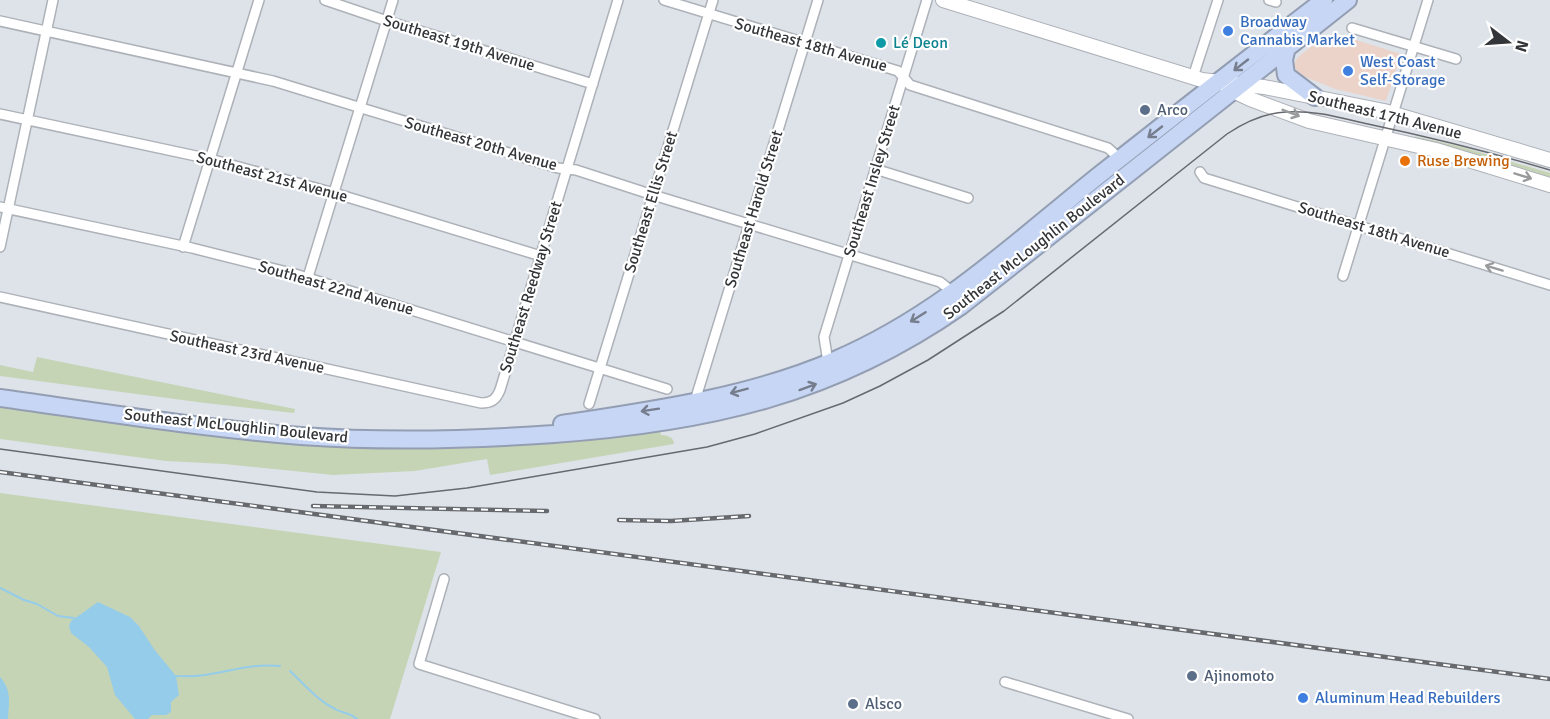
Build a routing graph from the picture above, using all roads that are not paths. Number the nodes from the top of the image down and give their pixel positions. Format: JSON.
{"nodes":[{"id":1,"x":53,"y":0,"type":"edge"},
{"id":2,"x":259,"y":0,"type":"edge"},
{"id":3,"x":325,"y":0,"type":"edge"},
{"id":4,"x":393,"y":0,"type":"edge"},
{"id":5,"x":618,"y":0,"type":"edge"},
{"id":6,"x":664,"y":0,"type":"edge"},
{"id":7,"x":713,"y":0,"type":"edge"},
{"id":8,"x":818,"y":0,"type":"edge"},
{"id":9,"x":927,"y":0,"type":"edge"},
{"id":10,"x":943,"y":0,"type":"edge"},
{"id":11,"x":1218,"y":0,"type":"edge"},
{"id":12,"x":1324,"y":0,"type":"edge"},
{"id":13,"x":1348,"y":0,"type":"edge"},
{"id":14,"x":1428,"y":0,"type":"edge"},
{"id":15,"x":708,"y":15,"type":"junction"},
{"id":16,"x":0,"y":21,"type":"edge"},
{"id":17,"x":387,"y":21,"type":"junction"},
{"id":18,"x":1352,"y":28,"type":"dead end"},
{"id":19,"x":47,"y":31,"type":"junction"},
{"id":20,"x":805,"y":44,"type":"junction"},
{"id":21,"x":1414,"y":46,"type":"junction"},
{"id":22,"x":1287,"y":47,"type":"junction"},
{"id":23,"x":1456,"y":59,"type":"dead end"},
{"id":24,"x":237,"y":73,"type":"junction"},
{"id":25,"x":904,"y":77,"type":"junction"},
{"id":26,"x":1193,"y":77,"type":"junction"},
{"id":27,"x":1217,"y":83,"type":"junction"},
{"id":28,"x":593,"y":84,"type":"junction"},
{"id":29,"x":1236,"y":87,"type":"junction"},
{"id":30,"x":1315,"y":97,"type":"junction"},
{"id":31,"x":360,"y":109,"type":"junction"},
{"id":32,"x":0,"y":114,"type":"edge"},
{"id":33,"x":1393,"y":114,"type":"junction"},
{"id":34,"x":27,"y":120,"type":"junction"},
{"id":35,"x":1386,"y":137,"type":"junction"},
{"id":36,"x":210,"y":159,"type":"junction"},
{"id":37,"x":1120,"y":159,"type":"junction"},
{"id":38,"x":1550,"y":160,"type":"edge"},
{"id":39,"x":567,"y":169,"type":"junction"},
{"id":40,"x":875,"y":169,"type":"junction"},
{"id":41,"x":1200,"y":172,"type":"dead end"},
{"id":42,"x":1550,"y":185,"type":"edge"},
{"id":43,"x":334,"y":193,"type":"junction"},
{"id":44,"x":653,"y":195,"type":"junction"},
{"id":45,"x":968,"y":198,"type":"dead end"},
{"id":46,"x":4,"y":208,"type":"edge"},
{"id":47,"x":750,"y":225,"type":"junction"},
{"id":48,"x":1359,"y":226,"type":"junction"},
{"id":49,"x":0,"y":247,"type":"edge"},
{"id":50,"x":183,"y":247,"type":"junction"},
{"id":51,"x":849,"y":255,"type":"junction"},
{"id":52,"x":541,"y":256,"type":"junction"},
{"id":53,"x":1343,"y":276,"type":"dead end"},
{"id":54,"x":308,"y":277,"type":"junction"},
{"id":55,"x":1550,"y":285,"type":"edge"},
{"id":56,"x":954,"y":293,"type":"junction"},
{"id":57,"x":0,"y":297,"type":"edge"},
{"id":58,"x":515,"y":341,"type":"junction"},
{"id":59,"x":828,"y":363,"type":"junction"},
{"id":60,"x":601,"y":368,"type":"junction"},
{"id":61,"x":0,"y":388,"type":"edge"},
{"id":62,"x":667,"y":389,"type":"dead end"},
{"id":63,"x":0,"y":398,"type":"edge"},
{"id":64,"x":493,"y":400,"type":"joint"},
{"id":65,"x":589,"y":404,"type":"dead end"},
{"id":66,"x":693,"y":409,"type":"junction"},
{"id":67,"x":444,"y":579,"type":"dead end"},
{"id":68,"x":1005,"y":682,"type":"dead end"},
{"id":69,"x":595,"y":719,"type":"edge"},
{"id":70,"x":1128,"y":719,"type":"edge"}],
"edges":[{"from":1,"to":19,"type":"street"},
{"from":2,"to":24,"type":"street"},
{"from":3,"to":17,"type":"street","name":"Southeast 19th Avenue"},
{"from":4,"to":17,"type":"street"},
{"from":5,"to":28,"type":"street","name":"Southeast Reedway Street"},
{"from":6,"to":15,"type":"street","name":"Southeast 18th Avenue"},
{"from":7,"to":15,"type":"street","name":"Southeast Ellis Street"},
{"from":8,"to":20,"type":"street","name":"Southeast Harold Street"},
{"from":9,"to":25,"type":"street","name":"Southeast Insley Street"},
{"from":10,"to":26,"type":"street","name":"Southeast 17th Avenue"},
{"from":11,"to":26,"type":"street"},
{"from":12,"to":27,"type":"highway","name":"Southeast McLoughlin Boulevard","one_way":true},
{"from":13,"to":22,"type":"highway","name":"Southeast McLoughlin Boulevard"},
{"from":14,"to":21,"type":"street"},
{"from":15,"to":20,"type":"street","name":"Southeast 18th Avenue"},
{"from":15,"to":44,"type":"street","name":"Southeast Ellis Street"},
{"from":16,"to":19,"type":"street","name":"Southeast 20th Avenue"},
{"from":17,"to":28,"type":"street","name":"Southeast 19th Avenue"},
{"from":17,"to":31,"type":"street"},
{"from":18,"to":21,"type":"street"},
{"from":19,"to":24,"type":"street","name":"Southeast 20th Avenue"},
{"from":19,"to":34,"type":"street"},
{"from":20,"to":25,"type":"street","name":"Southeast 18th Avenue"},
{"from":20,"to":47,"type":"street","name":"Southeast Harold Street"},
{"from":21,"to":23,"type":"street"},
{"from":21,"to":33,"type":"street"},
{"from":22,"to":29,"type":"highway","name":"Southeast McLoughlin Boulevard"},
{"from":22,"to":30,"type":"highway"},
{"from":24,"to":31,"type":"street","name":"Southeast 20th Avenue"},
{"from":24,"to":36,"type":"street"},
{"from":25,"to":37,"type":"street","name":"Southeast 18th Avenue"},
{"from":25,"to":40,"type":"street","name":"Southeast Insley Street"},
{"from":26,"to":27,"type":"street","name":"Southeast 17th Avenue"},
{"from":27,"to":29,"type":"street","name":"Southeast 17th Avenue"},
{"from":27,"to":37,"type":"highway","name":"Southeast McLoughlin Boulevard","one_way":true},
{"from":28,"to":39,"type":"street","name":"Southeast Reedway Street"},
{"from":29,"to":30,"type":"street","name":"Southeast 17th Avenue"},
{"from":29,"to":35,"type":"street","name":"Southeast 17th Avenue","one_way":true},
{"from":66,"to":29,"type":"highway","name":"Southeast McLoughlin Boulevard","one_way":true},
{"from":30,"to":33,"type":"street","name":"Southeast 17th Avenue"},
{"from":31,"to":39,"type":"street","name":"Southeast 20th Avenue"},
{"from":31,"to":43,"type":"street"},
{"from":32,"to":34,"type":"street","name":"Southeast 21st Avenue"},
{"from":33,"to":35,"type":"street"},
{"from":33,"to":38,"type":"street","name":"Southeast 17th Avenue"},
{"from":34,"to":36,"type":"street","name":"Southeast 21st Avenue"},
{"from":34,"to":46,"type":"street"},
{"from":35,"to":42,"type":"street","name":"Southeast 17th Avenue","one_way":true},
{"from":35,"to":48,"type":"street"},
{"from":36,"to":43,"type":"street","name":"Southeast 21st Avenue"},
{"from":36,"to":50,"type":"street"},
{"from":37,"to":56,"type":"highway","name":"Southeast McLoughlin Boulevard"},
{"from":39,"to":44,"type":"street","name":"Southeast 20th Avenue"},
{"from":39,"to":52,"type":"street","name":"Southeast Reedway Street"},
{"from":40,"to":45,"type":"street"},
{"from":40,"to":51,"type":"street","name":"Southeast Insley Street"},
{"from":41,"to":48,"type":"street","name":"Southeast 18th Avenue"},
{"from":43,"to":52,"type":"street","name":"Southeast 21st Avenue"},
{"from":43,"to":54,"type":"street"},
{"from":44,"to":47,"type":"street","name":"Southeast 20th Avenue"},
{"from":44,"to":60,"type":"street","name":"Southeast Ellis Street"},
{"from":46,"to":49,"type":"street"},
{"from":46,"to":50,"type":"street","name":"Southeast 22nd Avenue"},
{"from":47,"to":51,"type":"street","name":"Southeast 20th Avenue"},
{"from":47,"to":66,"type":"street","name":"Southeast Harold Street"},
{"from":48,"to":53,"type":"street"},
{"from":55,"to":48,"type":"street","name":"Southeast 18th Avenue","one_way":true},
{"from":50,"to":54,"type":"street","name":"Southeast 22nd Avenue"},
{"from":51,"to":56,"type":"street","name":"Southeast 20th Avenue"},
{"from":51,"to":59,"type":"street","name":"Southeast Insley Street"},
{"from":52,"to":58,"type":"street","name":"Southeast Reedway Street"},
{"from":54,"to":58,"type":"street","name":"Southeast 22nd Avenue"},
{"from":56,"to":59,"type":"highway","name":"Southeast McLoughlin Boulevard","one_way":true},
{"from":57,"to":64,"type":"street","name":"Southeast 23rd Avenue"},
{"from":58,"to":60,"type":"street","name":"Southeast 22nd Avenue"},
{"from":58,"to":64,"type":"street","name":"Southeast Reedway Street"},
{"from":59,"to":66,"type":"highway","name":"Southeast McLoughlin Boulevard","one_way":true},
{"from":60,"to":62,"type":"street","name":"Southeast 22nd Avenue"},
{"from":60,"to":65,"type":"street","name":"Southeast Ellis Street"},
{"from":66,"to":61,"type":"highway","name":"Southeast McLoughlin Boulevard","one_way":true},
{"from":63,"to":66,"type":"highway","name":"Southeast McLoughlin Boulevard"},
{"from":67,"to":69,"type":"street"},
{"from":68,"to":70,"type":"street"}]}
